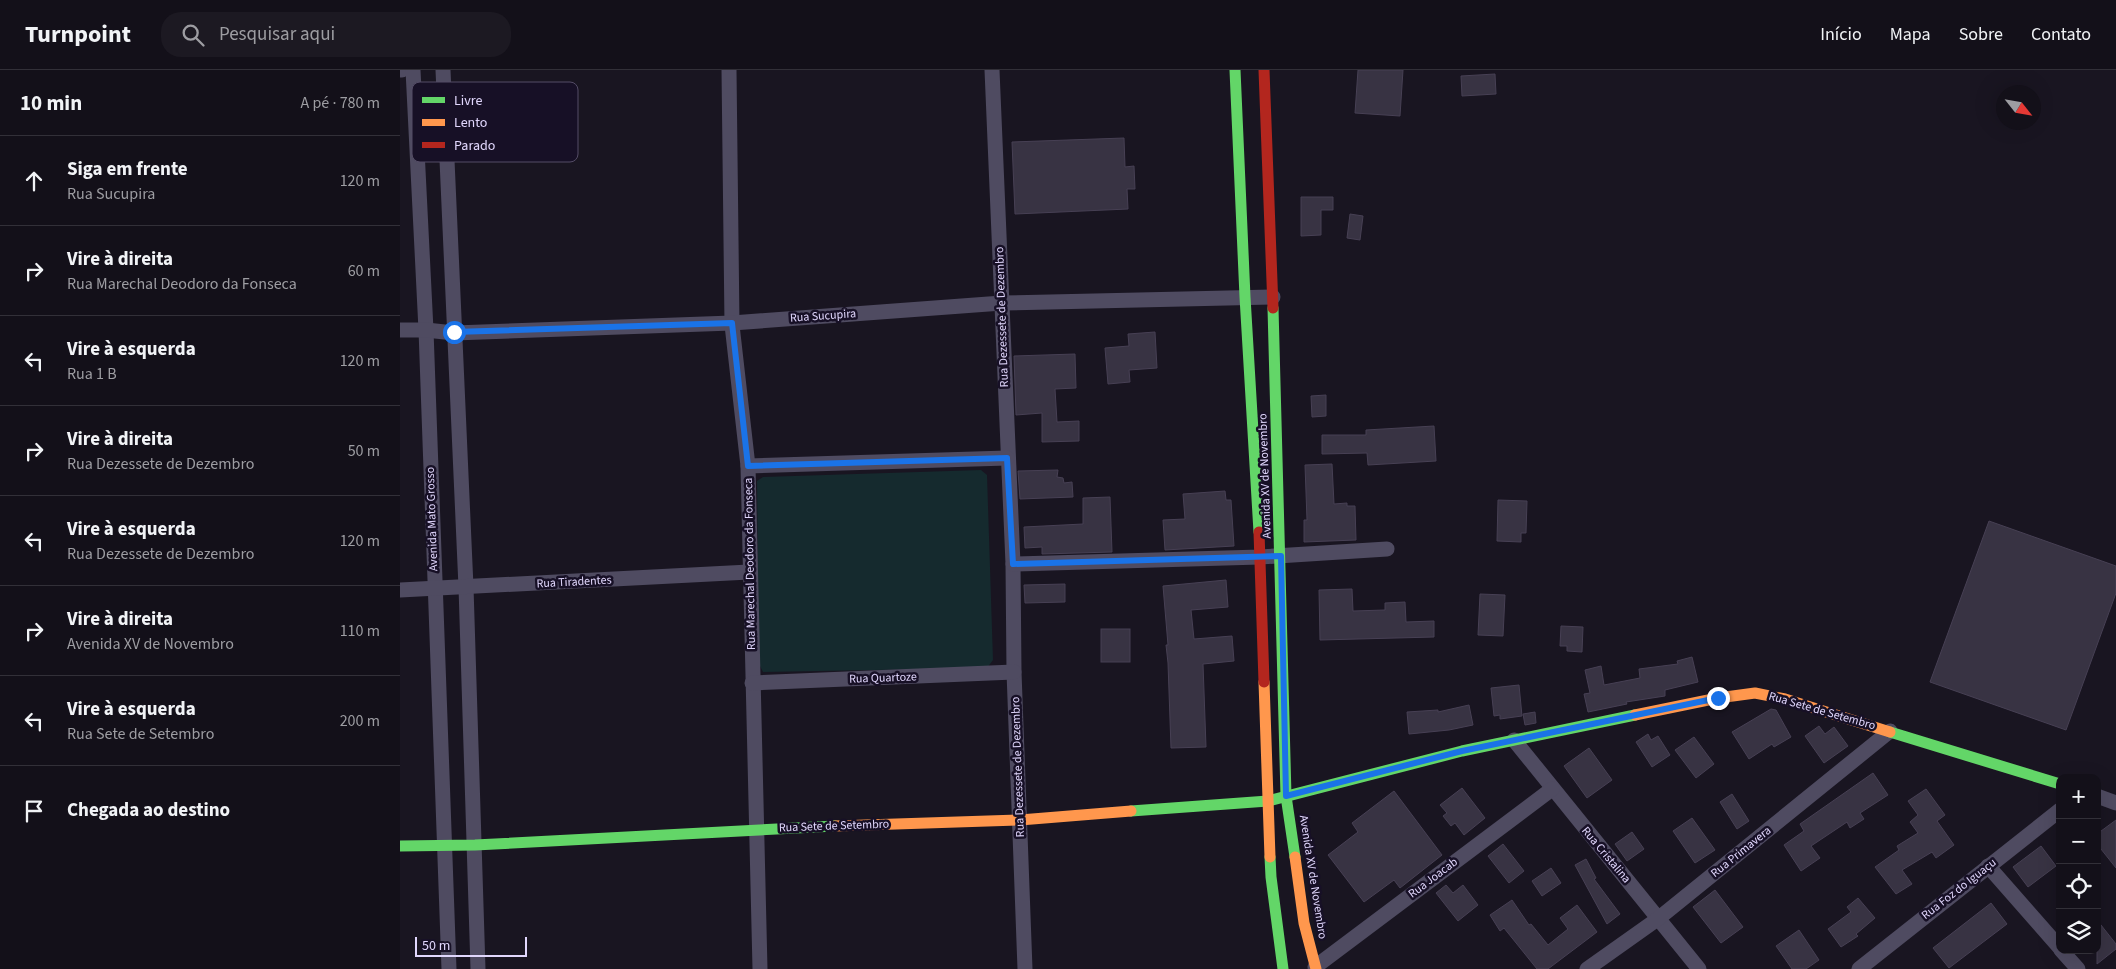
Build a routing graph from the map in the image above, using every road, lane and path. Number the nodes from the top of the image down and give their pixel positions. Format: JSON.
{"nodes":[{"id":1,"x":729,"y":70,"type":"edge"},
{"id":2,"x":992,"y":70,"type":"edge"},
{"id":3,"x":1235,"y":70,"type":"edge"},
{"id":4,"x":1264,"y":70,"type":"edge"},
{"id":5,"x":418,"y":162,"type":"edge"},
{"id":6,"x":447,"y":162,"type":"edge"},
{"id":7,"x":1245,"y":297,"type":"junction"},
{"id":8,"x":1273,"y":297,"type":"junction"},
{"id":9,"x":1002,"y":303,"type":"junction"},
{"id":10,"x":732,"y":323,"type":"junction"},
{"id":11,"x":400,"y":330,"type":"edge"},
{"id":12,"x":426,"y":330,"type":"junction"},
{"id":13,"x":454,"y":332,"type":"junction"},
{"id":14,"x":1007,"y":458,"type":"junction"},
{"id":15,"x":748,"y":466,"type":"junction"},
{"id":16,"x":1387,"y":549,"type":"dead end"},
{"id":17,"x":1281,"y":556,"type":"junction"},
{"id":18,"x":1260,"y":557,"type":"junction"},
{"id":19,"x":1013,"y":564,"type":"junction"},
{"id":20,"x":749,"y":572,"type":"junction"},
{"id":21,"x":466,"y":588,"type":"junction"},
{"id":22,"x":400,"y":590,"type":"edge"},
{"id":23,"x":434,"y":590,"type":"junction"},
{"id":24,"x":1014,"y":672,"type":"junction"},
{"id":25,"x":752,"y":683,"type":"junction"},
{"id":26,"x":1890,"y":731,"type":"junction"},
{"id":27,"x":1514,"y":740,"type":"junction"},
{"id":28,"x":2056,"y":783,"type":"edge"},
{"id":29,"x":1552,"y":790,"type":"junction"},
{"id":30,"x":1286,"y":796,"type":"junction"},
{"id":31,"x":2101,"y":797,"type":"edge"},
{"id":32,"x":1268,"y":801,"type":"junction"},
{"id":33,"x":2116,"y":802,"type":"edge"},
{"id":34,"x":2056,"y":813,"type":"edge"},
{"id":35,"x":1020,"y":820,"type":"junction"},
{"id":36,"x":756,"y":829,"type":"junction"},
{"id":37,"x":475,"y":845,"type":"junction"},
{"id":38,"x":400,"y":846,"type":"edge"},
{"id":39,"x":445,"y":846,"type":"junction"},
{"id":40,"x":1988,"y":866,"type":"junction"},
{"id":41,"x":1659,"y":918,"type":"junction"},
{"id":42,"x":2056,"y":943,"type":"edge"},
{"id":43,"x":2065,"y":954,"type":"edge"},
{"id":44,"x":1315,"y":968,"type":"edge"},
{"id":45,"x":449,"y":969,"type":"edge"},
{"id":46,"x":478,"y":969,"type":"edge"},
{"id":47,"x":760,"y":969,"type":"edge"},
{"id":48,"x":1025,"y":969,"type":"edge"},
{"id":49,"x":1283,"y":969,"type":"edge"},
{"id":50,"x":1588,"y":969,"type":"edge"},
{"id":51,"x":1699,"y":969,"type":"edge"},
{"id":52,"x":1859,"y":969,"type":"edge"},
{"id":53,"x":2078,"y":969,"type":"edge"}],
"edges":[{"from":1,"to":10,"type":"street","name":"Rua Marechal Deodoro da Fonseca"},
{"from":2,"to":9,"type":"street","name":"Rua Dezessete de Dezembro"},
{"from":3,"to":7,"type":"main road","name":"Avenida XV de Novembro"},
{"from":4,"to":8,"type":"main road","name":"Avenida XV de Novembro"},
{"from":5,"to":12,"type":"street","name":"Avenida Mato Grosso"},
{"from":6,"to":13,"type":"street"},
{"from":7,"to":8,"type":"street","name":"Rua Sucupira"},
{"from":7,"to":9,"type":"street","name":"Rua Sucupira"},
{"from":7,"to":18,"type":"main road","name":"Avenida XV de Novembro"},
{"from":8,"to":17,"type":"main road","name":"Avenida XV de Novembro"},
{"from":9,"to":10,"type":"street","name":"Rua Sucupira"},
{"from":9,"to":14,"type":"street","name":"Rua Dezessete de Dezembro"},
{"from":10,"to":13,"type":"street","name":"Rua Sucupira"},
{"from":10,"to":15,"type":"street","name":"Rua Marechal Deodoro da Fonseca"},
{"from":11,"to":12,"type":"street","name":"Rua Sucupira"},
{"from":12,"to":13,"type":"street","name":"Rua Sucupira"},
{"from":12,"to":23,"type":"street","name":"Avenida Mato Grosso"},
{"from":13,"to":21,"type":"street"},
{"from":14,"to":15,"type":"street"},
{"from":14,"to":19,"type":"street","name":"Rua Dezessete de Dezembro"},
{"from":15,"to":20,"type":"street","name":"Rua Marechal Deodoro da Fonseca"},
{"from":16,"to":17,"type":"street"},
{"from":17,"to":18,"type":"street"},
{"from":17,"to":30,"type":"main road","name":"Avenida XV de Novembro"},
{"from":18,"to":19,"type":"street"},
{"from":18,"to":32,"type":"main road","name":"Avenida XV de Novembro"},
{"from":19,"to":24,"type":"street","name":"Rua Dezessete de Dezembro"},
{"from":20,"to":21,"type":"street","name":"Rua Tiradentes"},
{"from":20,"to":25,"type":"street","name":"Rua Marechal Deodoro da Fonseca"},
{"from":21,"to":23,"type":"street","name":"Rua Tiradentes"},
{"from":21,"to":37,"type":"street"},
{"from":22,"to":23,"type":"street","name":"Rua Tiradentes"},
{"from":23,"to":39,"type":"street","name":"Avenida Mato Grosso"},
{"from":24,"to":25,"type":"street","name":"Rua Quartoze"},
{"from":24,"to":35,"type":"street","name":"Rua Dezessete de Dezembro"},
{"from":25,"to":36,"type":"street","name":"Rua Marechal Deodoro da Fonseca"},
{"from":26,"to":27,"type":"main road","name":"Rua Sete de Setembro"},
{"from":26,"to":28,"type":"main road","name":"Rua Sete de Setembro"},
{"from":26,"to":41,"type":"street","name":"Rua Primavera"},
{"from":27,"to":29,"type":"street","name":"Rua Cristalina"},
{"from":27,"to":30,"type":"main road","name":"Rua Sete de Setembro"},
{"from":29,"to":41,"type":"street","name":"Rua Cristalina"},
{"from":29,"to":44,"type":"street","name":"Rua Joacab"},
{"from":30,"to":32,"type":"main road","name":"Rua Sete de Setembro"},
{"from":30,"to":44,"type":"main road","name":"Avenida XV de Novembro"},
{"from":31,"to":33,"type":"street"},
{"from":32,"to":35,"type":"main road","name":"Rua Sete de Setembro"},
{"from":32,"to":49,"type":"main road","name":"Avenida XV de Novembro"},
{"from":34,"to":40,"type":"street","name":"Rua Foz do Iguaçu"},
{"from":35,"to":36,"type":"main road","name":"Rua Sete de Setembro"},
{"from":35,"to":48,"type":"street","name":"Rua Dezessete de Dezembro"},
{"from":36,"to":37,"type":"main road","name":"Rua Sete de Setembro"},
{"from":36,"to":47,"type":"street","name":"Rua Marechal Deodoro da Fonseca"},
{"from":37,"to":39,"type":"main road","name":"Rua Sete de Setembro"},
{"from":37,"to":46,"type":"street"},
{"from":38,"to":39,"type":"main road","name":"Rua Sete de Setembro"},
{"from":39,"to":45,"type":"street","name":"Avenida Mato Grosso"},
{"from":40,"to":42,"type":"street"},
{"from":40,"to":52,"type":"street","name":"Rua Foz do Iguaçu"},
{"from":41,"to":50,"type":"street","name":"Rua Primavera"},
{"from":41,"to":51,"type":"street","name":"Rua Cristalina"},
{"from":43,"to":53,"type":"street"}]}
